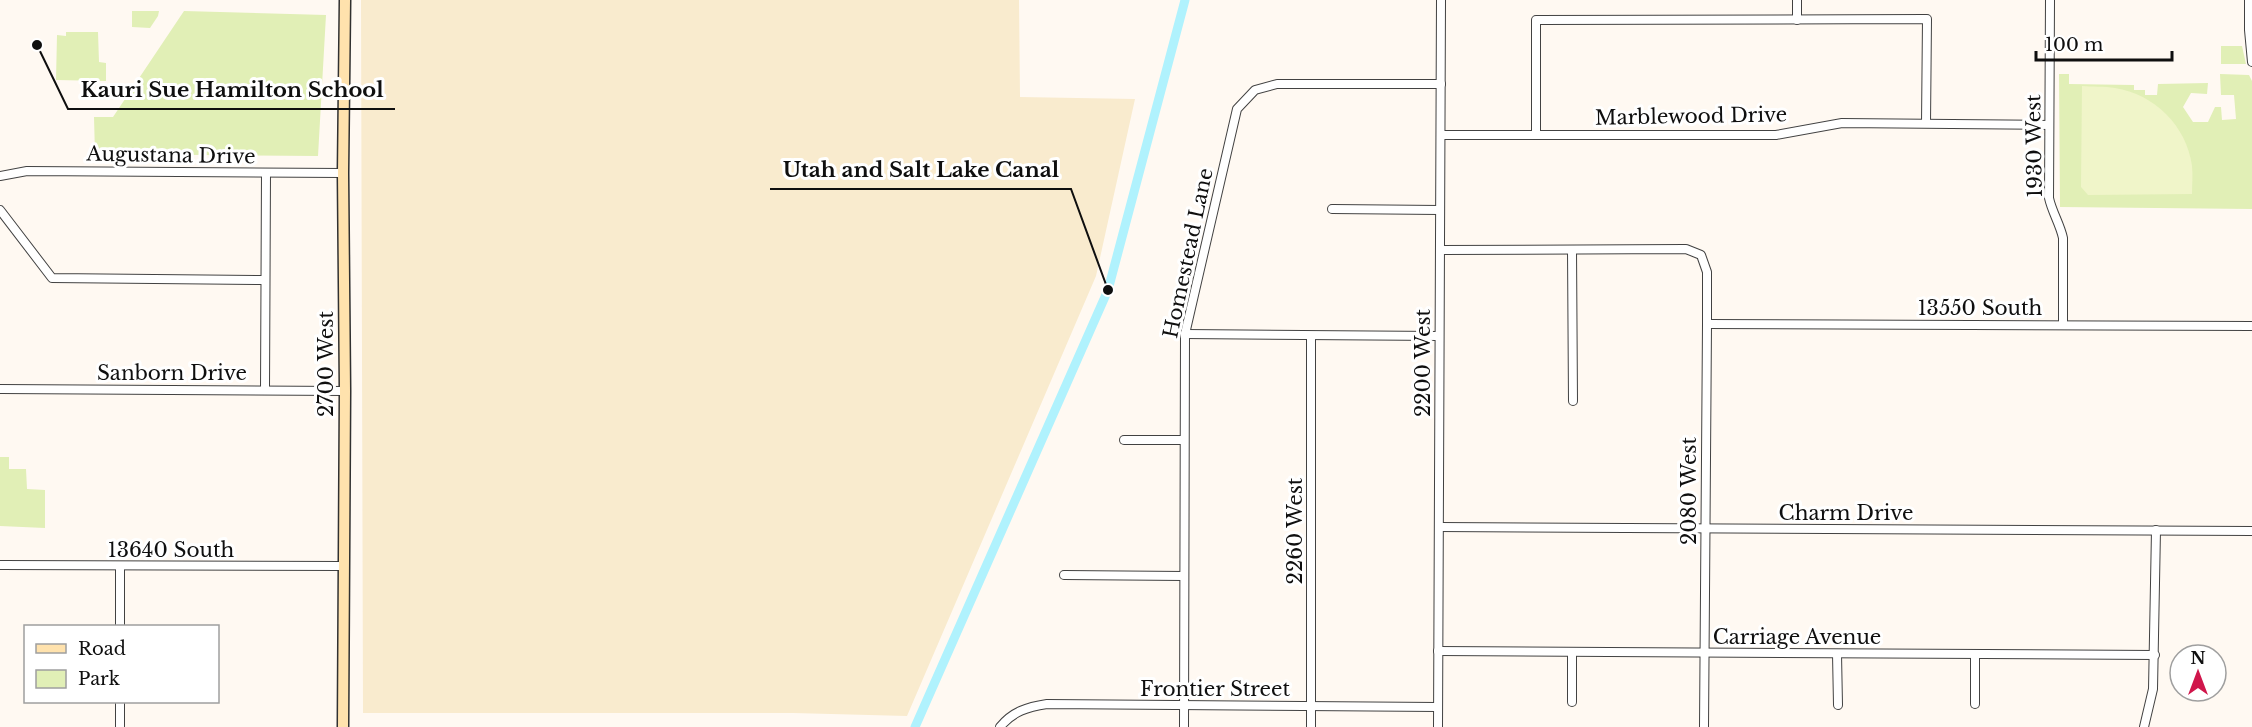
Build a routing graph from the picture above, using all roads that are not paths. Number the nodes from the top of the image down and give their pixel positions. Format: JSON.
{"nodes":[{"id":1,"x":345,"y":0,"type":"edge"},
{"id":2,"x":1441,"y":0,"type":"edge"},
{"id":3,"x":1797,"y":0,"type":"edge"},
{"id":4,"x":2050,"y":0,"type":"edge"},
{"id":5,"x":2249,"y":0,"type":"edge"},
{"id":6,"x":1797,"y":20,"type":"junction"},
{"id":7,"x":2252,"y":62,"type":"edge"},
{"id":8,"x":1441,"y":84,"type":"junction"},
{"id":9,"x":1926,"y":123,"type":"junction"},
{"id":10,"x":2049,"y":124,"type":"junction"},
{"id":11,"x":1441,"y":135,"type":"junction"},
{"id":12,"x":1536,"y":135,"type":"junction"},
{"id":13,"x":266,"y":173,"type":"junction"},
{"id":14,"x":343,"y":173,"type":"junction"},
{"id":15,"x":0,"y":176,"type":"edge"},
{"id":16,"x":1332,"y":209,"type":"dead end"},
{"id":17,"x":0,"y":210,"type":"edge"},
{"id":18,"x":1440,"y":210,"type":"junction"},
{"id":19,"x":1440,"y":250,"type":"junction"},
{"id":20,"x":1572,"y":250,"type":"junction"},
{"id":21,"x":265,"y":280,"type":"junction"},
{"id":22,"x":1707,"y":324,"type":"junction"},
{"id":23,"x":2063,"y":325,"type":"junction"},
{"id":24,"x":2252,"y":326,"type":"edge"},
{"id":25,"x":1185,"y":334,"type":"junction"},
{"id":26,"x":1311,"y":336,"type":"junction"},
{"id":27,"x":1440,"y":336,"type":"junction"},
{"id":28,"x":0,"y":389,"type":"edge"},
{"id":29,"x":265,"y":390,"type":"junction"},
{"id":30,"x":345,"y":391,"type":"junction"},
{"id":31,"x":1573,"y":401,"type":"dead end"},
{"id":32,"x":1124,"y":440,"type":"dead end"},
{"id":33,"x":1184,"y":440,"type":"junction"},
{"id":34,"x":1439,"y":527,"type":"junction"},
{"id":35,"x":1706,"y":529,"type":"junction"},
{"id":36,"x":2156,"y":530,"type":"junction"},
{"id":37,"x":2252,"y":531,"type":"edge"},
{"id":38,"x":0,"y":565,"type":"edge"},
{"id":39,"x":343,"y":566,"type":"junction"},
{"id":40,"x":120,"y":567,"type":"junction"},
{"id":41,"x":1064,"y":575,"type":"dead end"},
{"id":42,"x":1184,"y":576,"type":"junction"},
{"id":43,"x":120,"y":625,"type":"edge"},
{"id":44,"x":1438,"y":651,"type":"junction"},
{"id":45,"x":1572,"y":653,"type":"junction"},
{"id":46,"x":1705,"y":653,"type":"junction"},
{"id":47,"x":1837,"y":654,"type":"junction"},
{"id":48,"x":1975,"y":654,"type":"junction"},
{"id":49,"x":2155,"y":655,"type":"junction"},
{"id":50,"x":1572,"y":702,"type":"dead end"},
{"id":51,"x":120,"y":703,"type":"edge"},
{"id":52,"x":1975,"y":704,"type":"dead end"},
{"id":53,"x":1838,"y":705,"type":"dead end"},
{"id":54,"x":1184,"y":706,"type":"junction"},
{"id":55,"x":1311,"y":706,"type":"junction"},
{"id":56,"x":1438,"y":707,"type":"junction"},
{"id":57,"x":120,"y":726,"type":"edge"},
{"id":58,"x":343,"y":727,"type":"edge"},
{"id":59,"x":1000,"y":727,"type":"edge"},
{"id":60,"x":1184,"y":727,"type":"edge"},
{"id":61,"x":1311,"y":727,"type":"edge"},
{"id":62,"x":1438,"y":727,"type":"edge"},
{"id":63,"x":1704,"y":727,"type":"edge"},
{"id":64,"x":2144,"y":727,"type":"edge"}],
"edges":[{"from":1,"to":14,"type":"main road","name":"2700 West"},
{"from":2,"to":8,"type":"street","name":"2200 West"},
{"from":3,"to":6,"type":"street"},
{"from":4,"to":10,"type":"street","name":"1930 West"},
{"from":5,"to":7,"type":"street"},
{"from":6,"to":9,"type":"street"},
{"from":6,"to":12,"type":"street"},
{"from":8,"to":11,"type":"street","name":"2200 West"},
{"from":8,"to":25,"type":"street","name":"Homestead Lane"},
{"from":9,"to":10,"type":"street","name":"Marblewood Drive"},
{"from":9,"to":12,"type":"street","name":"Marblewood Drive"},
{"from":10,"to":23,"type":"street","name":"1930 West"},
{"from":11,"to":12,"type":"street","name":"Marblewood Drive"},
{"from":11,"to":18,"type":"street","name":"2200 West"},
{"from":13,"to":14,"type":"street","name":"Augustana Drive"},
{"from":13,"to":15,"type":"street","name":"Augustana Drive"},
{"from":13,"to":21,"type":"street"},
{"from":14,"to":30,"type":"main road","name":"2700 West"},
{"from":16,"to":18,"type":"street"},
{"from":17,"to":21,"type":"street"},
{"from":18,"to":19,"type":"street","name":"2200 West"},
{"from":19,"to":20,"type":"street"},
{"from":19,"to":27,"type":"street","name":"2200 West"},
{"from":20,"to":22,"type":"street","name":"2080 West"},
{"from":20,"to":31,"type":"street"},
{"from":21,"to":29,"type":"street"},
{"from":22,"to":23,"type":"street","name":"13550 South"},
{"from":22,"to":35,"type":"street","name":"2080 West"},
{"from":23,"to":24,"type":"street","name":"13550 South"},
{"from":25,"to":26,"type":"street"},
{"from":25,"to":33,"type":"street","name":"Homestead Lane"},
{"from":26,"to":27,"type":"street"},
{"from":26,"to":55,"type":"street","name":"2260 West"},
{"from":27,"to":34,"type":"street","name":"2200 West"},
{"from":28,"to":29,"type":"street","name":"Sanborn Drive"},
{"from":29,"to":30,"type":"street","name":"Sanborn Drive"},
{"from":30,"to":39,"type":"main road","name":"2700 West"},
{"from":32,"to":33,"type":"street"},
{"from":33,"to":42,"type":"street","name":"Homestead Lane"},
{"from":34,"to":35,"type":"street","name":"Charm Drive"},
{"from":34,"to":44,"type":"street","name":"2200 West"},
{"from":35,"to":36,"type":"street","name":"Charm Drive"},
{"from":35,"to":46,"type":"street","name":"2080 West"},
{"from":36,"to":37,"type":"street","name":"Charm Drive"},
{"from":36,"to":49,"type":"street"},
{"from":38,"to":40,"type":"street","name":"13640 South"},
{"from":39,"to":40,"type":"street","name":"13640 South"},
{"from":39,"to":58,"type":"main road","name":"2700 West"},
{"from":40,"to":43,"type":"street"},
{"from":41,"to":42,"type":"street"},
{"from":42,"to":54,"type":"street","name":"Homestead Lane"},
{"from":44,"to":45,"type":"street","name":"Carriage Avenue"},
{"from":44,"to":56,"type":"street","name":"2200 West"},
{"from":45,"to":46,"type":"street","name":"Carriage Avenue"},
{"from":45,"to":50,"type":"street"},
{"from":46,"to":47,"type":"street","name":"Carriage Avenue"},
{"from":46,"to":63,"type":"street","name":"2080 West"},
{"from":47,"to":48,"type":"street","name":"Carriage Avenue"},
{"from":47,"to":53,"type":"street"},
{"from":48,"to":49,"type":"street","name":"Carriage Avenue"},
{"from":48,"to":52,"type":"street"},
{"from":49,"to":64,"type":"street"},
{"from":51,"to":57,"type":"street"},
{"from":54,"to":55,"type":"street","name":"Frontier Street"},
{"from":54,"to":59,"type":"street","name":"Frontier Street"},
{"from":54,"to":60,"type":"street","name":"Homestead Lane"},
{"from":55,"to":56,"type":"street","name":"Frontier Street"},
{"from":55,"to":61,"type":"street","name":"2260 West"},
{"from":56,"to":62,"type":"street","name":"2200 West"}]}
